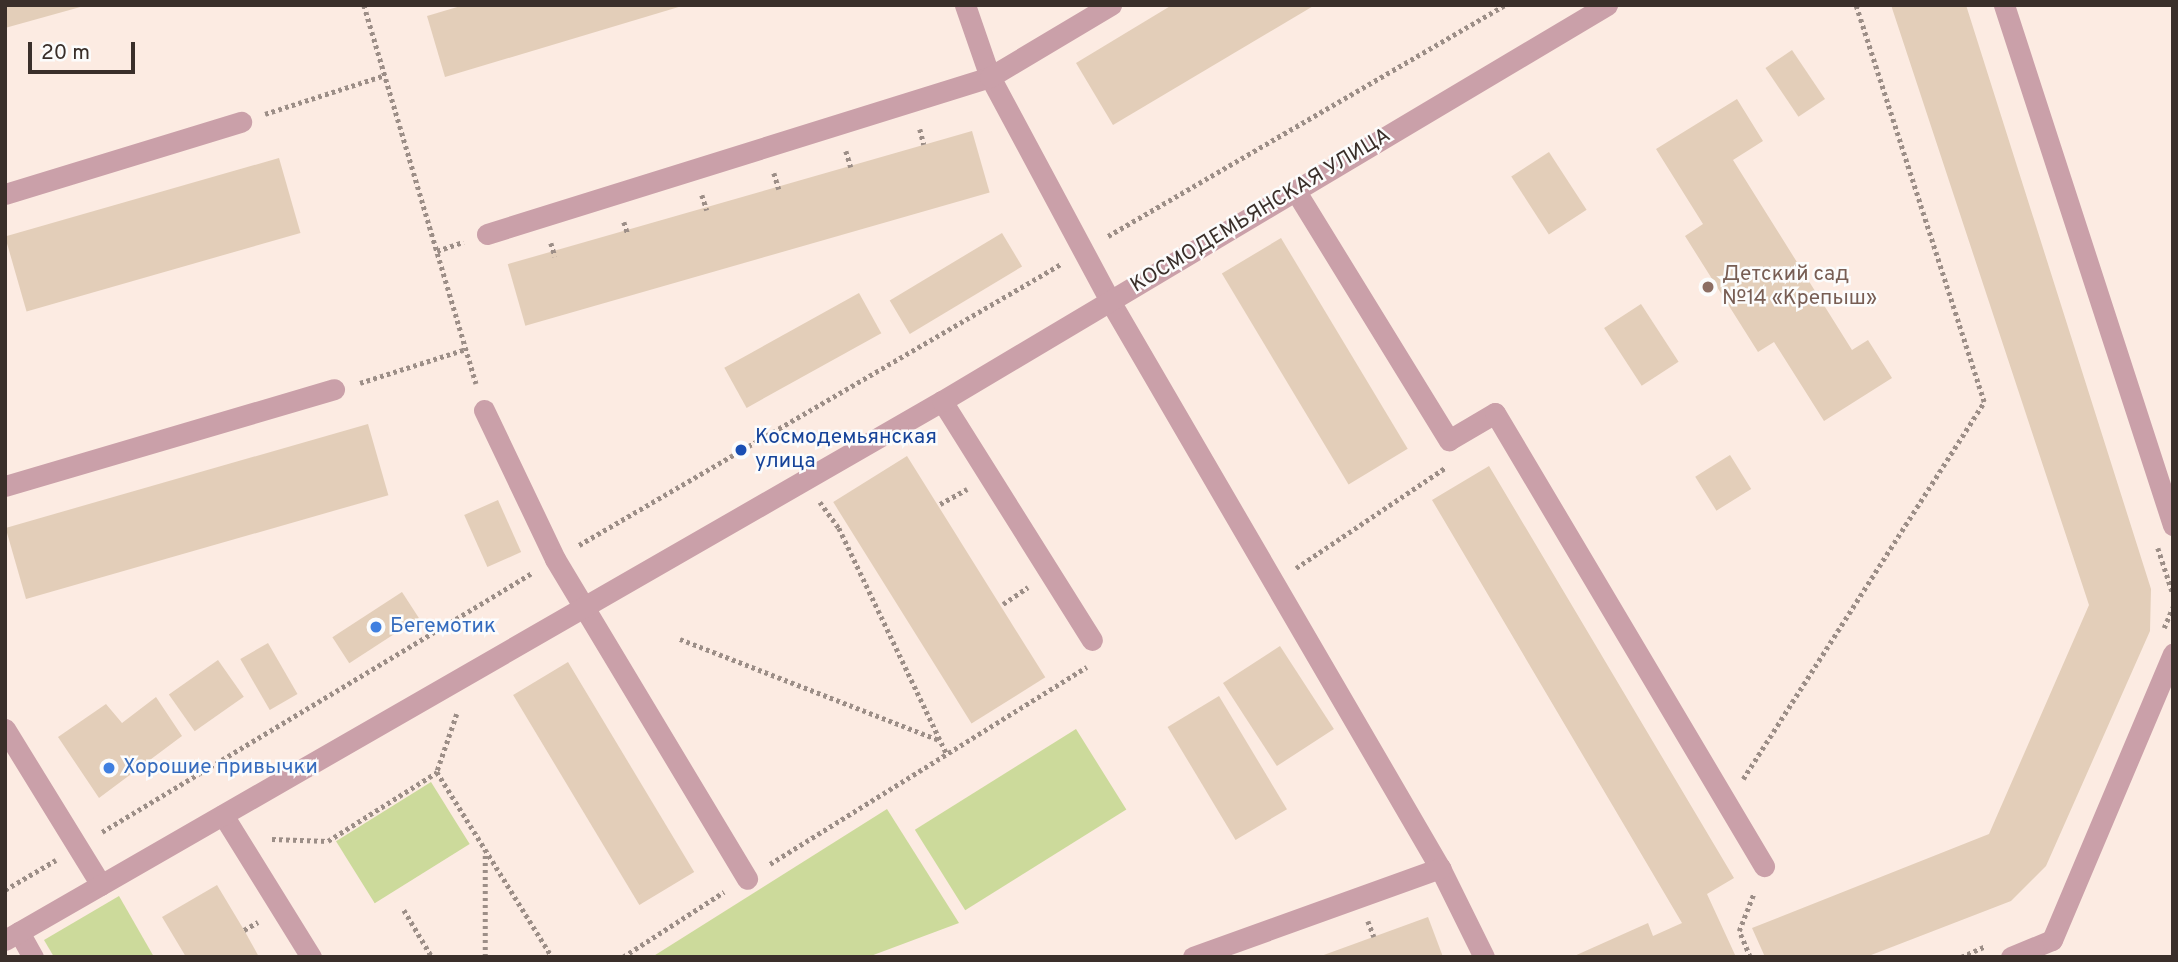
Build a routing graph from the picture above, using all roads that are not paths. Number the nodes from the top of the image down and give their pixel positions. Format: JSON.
{"nodes":[{"id":1,"x":965,"y":5,"type":"edge"},
{"id":2,"x":1111,"y":5,"type":"edge"},
{"id":3,"x":1607,"y":5,"type":"edge"},
{"id":4,"x":2004,"y":5,"type":"edge"},
{"id":5,"x":990,"y":77,"type":"junction"},
{"id":6,"x":241,"y":122,"type":"road end"},
{"id":7,"x":1296,"y":190,"type":"junction"},
{"id":8,"x":5,"y":194,"type":"edge"},
{"id":9,"x":487,"y":234,"type":"dead end"},
{"id":10,"x":1110,"y":301,"type":"junction"},
{"id":11,"x":334,"y":390,"type":"road end"},
{"id":12,"x":942,"y":401,"type":"junction"},
{"id":13,"x":484,"y":410,"type":"road end"},
{"id":14,"x":5,"y":486,"type":"edge"},
{"id":15,"x":2173,"y":525,"type":"edge"},
{"id":16,"x":583,"y":608,"type":"junction"},
{"id":17,"x":1087,"y":648,"type":"road end"},
{"id":18,"x":2173,"y":653,"type":"edge"},
{"id":19,"x":5,"y":729,"type":"edge"},
{"id":20,"x":223,"y":815,"type":"junction"},
{"id":21,"x":1764,"y":866,"type":"road end"},
{"id":22,"x":1440,"y":868,"type":"junction"},
{"id":23,"x":747,"y":879,"type":"road end"},
{"id":24,"x":101,"y":885,"type":"junction"},
{"id":25,"x":12,"y":936,"type":"edge"},
{"id":26,"x":33,"y":957,"type":"edge"},
{"id":27,"x":311,"y":957,"type":"edge"},
{"id":28,"x":1193,"y":957,"type":"edge"},
{"id":29,"x":1483,"y":957,"type":"edge"},
{"id":30,"x":2011,"y":957,"type":"edge"}],
"edges":[{"from":1,"to":5,"type":"street"},
{"from":2,"to":5,"type":"street"},
{"from":3,"to":7,"type":"street","name":"КОСМОДЕМЬЯНСКАЯ УЛИЦА"},
{"from":4,"to":15,"type":"street"},
{"from":5,"to":9,"type":"street"},
{"from":5,"to":10,"type":"street"},
{"from":6,"to":8,"type":"street"},
{"from":7,"to":10,"type":"street","name":"КОСМОДЕМЬЯНСКАЯ УЛИЦА"},
{"from":7,"to":21,"type":"street"},
{"from":10,"to":12,"type":"street","name":"КОСМОДЕМЬЯНСКАЯ УЛИЦА"},
{"from":10,"to":22,"type":"street"},
{"from":11,"to":14,"type":"street"},
{"from":12,"to":16,"type":"street","name":"КОСМОДЕМЬЯНСКАЯ УЛИЦА"},
{"from":12,"to":17,"type":"street"},
{"from":13,"to":16,"type":"street"},
{"from":16,"to":20,"type":"street","name":"КОСМОДЕМЬЯНСКАЯ УЛИЦА"},
{"from":16,"to":23,"type":"street"},
{"from":18,"to":30,"type":"street"},
{"from":19,"to":24,"type":"street"},
{"from":20,"to":24,"type":"street","name":"КОСМОДЕМЬЯНСКАЯ УЛИЦА"},
{"from":20,"to":27,"type":"street"},
{"from":22,"to":28,"type":"street"},
{"from":22,"to":29,"type":"street"},
{"from":24,"to":25,"type":"street","name":"КОСМОДЕМЬЯНСКАЯ УЛИЦА"},
{"from":25,"to":26,"type":"street"}]}
